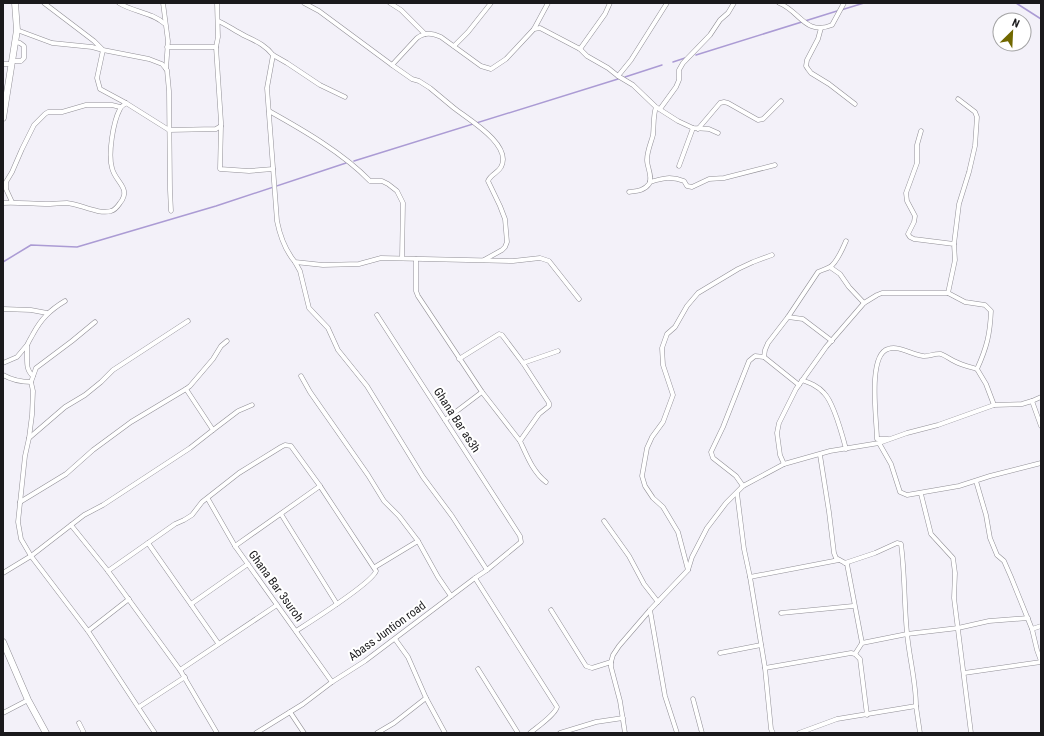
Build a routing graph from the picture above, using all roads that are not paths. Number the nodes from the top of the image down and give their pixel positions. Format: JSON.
{"nodes":[{"id":1,"x":15,"y":3,"type":"edge"},
{"id":2,"x":44,"y":3,"type":"edge"},
{"id":3,"x":119,"y":3,"type":"edge"},
{"id":4,"x":164,"y":3,"type":"edge"},
{"id":5,"x":218,"y":3,"type":"edge"},
{"id":6,"x":304,"y":3,"type":"edge"},
{"id":7,"x":390,"y":3,"type":"edge"},
{"id":8,"x":491,"y":3,"type":"edge"},
{"id":9,"x":548,"y":3,"type":"edge"},
{"id":10,"x":610,"y":3,"type":"edge"},
{"id":11,"x":667,"y":3,"type":"edge"},
{"id":12,"x":734,"y":3,"type":"edge"},
{"id":13,"x":779,"y":3,"type":"edge"},
{"id":14,"x":844,"y":3,"type":"edge"},
{"id":15,"x":218,"y":21,"type":"junction"},
{"id":16,"x":166,"y":24,"type":"junction"},
{"id":17,"x":821,"y":28,"type":"junction"},
{"id":18,"x":534,"y":29,"type":"junction"},
{"id":19,"x":17,"y":30,"type":"junction"},
{"id":20,"x":425,"y":34,"type":"junction"},
{"id":21,"x":15,"y":42,"type":"junction"},
{"id":22,"x":454,"y":46,"type":"junction"},
{"id":23,"x":168,"y":47,"type":"junction"},
{"id":24,"x":216,"y":47,"type":"junction"},
{"id":25,"x":580,"y":49,"type":"junction"},
{"id":26,"x":103,"y":50,"type":"junction"},
{"id":27,"x":273,"y":55,"type":"junction"},
{"id":28,"x":12,"y":63,"type":"junction"},
{"id":29,"x":3,"y":64,"type":"edge"},
{"id":30,"x":392,"y":65,"type":"junction"},
{"id":31,"x":166,"y":69,"type":"junction"},
{"id":32,"x":618,"y":76,"type":"junction"},
{"id":33,"x":345,"y":97,"type":"dead end"},
{"id":34,"x":958,"y":99,"type":"dead end"},
{"id":35,"x":781,"y":101,"type":"dead end"},
{"id":36,"x":126,"y":103,"type":"junction"},
{"id":37,"x":855,"y":104,"type":"dead end"},
{"id":38,"x":120,"y":107,"type":"junction"},
{"id":39,"x":658,"y":108,"type":"junction"},
{"id":40,"x":269,"y":111,"type":"junction"},
{"id":41,"x":3,"y":118,"type":"edge"},
{"id":42,"x":221,"y":126,"type":"junction"},
{"id":43,"x":696,"y":129,"type":"junction"},
{"id":44,"x":170,"y":130,"type":"junction"},
{"id":45,"x":921,"y":131,"type":"dead end"},
{"id":46,"x":718,"y":133,"type":"dead end"},
{"id":47,"x":775,"y":165,"type":"dead end"},
{"id":48,"x":679,"y":166,"type":"dead end"},
{"id":49,"x":273,"y":169,"type":"junction"},
{"id":50,"x":650,"y":182,"type":"junction"},
{"id":51,"x":629,"y":192,"type":"dead end"},
{"id":52,"x":12,"y":202,"type":"junction"},
{"id":53,"x":3,"y":203,"type":"edge"},
{"id":54,"x":171,"y":211,"type":"dead end"},
{"id":55,"x":846,"y":241,"type":"dead end"},
{"id":56,"x":954,"y":244,"type":"junction"},
{"id":57,"x":772,"y":255,"type":"dead end"},
{"id":58,"x":402,"y":258,"type":"junction"},
{"id":59,"x":416,"y":259,"type":"junction"},
{"id":60,"x":483,"y":260,"type":"junction"},
{"id":61,"x":295,"y":262,"type":"junction"},
{"id":62,"x":830,"y":267,"type":"junction"},
{"id":63,"x":948,"y":293,"type":"junction"},
{"id":64,"x":579,"y":299,"type":"dead end"},
{"id":65,"x":65,"y":301,"type":"dead end"},
{"id":66,"x":864,"y":303,"type":"junction"},
{"id":67,"x":3,"y":309,"type":"edge"},
{"id":68,"x":47,"y":313,"type":"junction"},
{"id":69,"x":377,"y":315,"type":"dead end"},
{"id":70,"x":788,"y":317,"type":"junction"},
{"id":71,"x":188,"y":321,"type":"dead end"},
{"id":72,"x":95,"y":322,"type":"dead end"},
{"id":73,"x":227,"y":341,"type":"dead end"},
{"id":74,"x":832,"y":341,"type":"junction"},
{"id":75,"x":28,"y":346,"type":"junction"},
{"id":76,"x":558,"y":351,"type":"dead end"},
{"id":77,"x":764,"y":357,"type":"junction"},
{"id":78,"x":459,"y":359,"type":"junction"},
{"id":79,"x":3,"y":363,"type":"edge"},
{"id":80,"x":523,"y":363,"type":"junction"},
{"id":81,"x":977,"y":369,"type":"junction"},
{"id":82,"x":3,"y":375,"type":"edge"},
{"id":83,"x":32,"y":376,"type":"junction"},
{"id":84,"x":301,"y":376,"type":"dead end"},
{"id":85,"x":802,"y":380,"type":"junction"},
{"id":86,"x":31,"y":382,"type":"junction"},
{"id":87,"x":799,"y":386,"type":"junction"},
{"id":88,"x":186,"y":389,"type":"junction"},
{"id":89,"x":482,"y":392,"type":"junction"},
{"id":90,"x":1041,"y":397,"type":"edge"},
{"id":91,"x":1032,"y":401,"type":"junction"},
{"id":92,"x":252,"y":404,"type":"dead end"},
{"id":93,"x":994,"y":405,"type":"junction"},
{"id":94,"x":445,"y":420,"type":"junction"},
{"id":95,"x":1041,"y":426,"type":"edge"},
{"id":96,"x":212,"y":430,"type":"junction"},
{"id":97,"x":898,"y":436,"type":"junction"},
{"id":98,"x":29,"y":438,"type":"junction"},
{"id":99,"x":520,"y":441,"type":"junction"},
{"id":100,"x":879,"y":443,"type":"junction"},
{"id":101,"x":846,"y":449,"type":"junction"},
{"id":102,"x":820,"y":455,"type":"junction"},
{"id":103,"x":1041,"y":462,"type":"edge"},
{"id":104,"x":784,"y":464,"type":"junction"},
{"id":105,"x":976,"y":481,"type":"junction"},
{"id":106,"x":546,"y":482,"type":"dead end"},
{"id":107,"x":320,"y":486,"type":"junction"},
{"id":108,"x":743,"y":486,"type":"junction"},
{"id":109,"x":737,"y":493,"type":"junction"},
{"id":110,"x":921,"y":494,"type":"junction"},
{"id":111,"x":208,"y":499,"type":"junction"},
{"id":112,"x":20,"y":502,"type":"junction"},
{"id":113,"x":281,"y":514,"type":"junction"},
{"id":114,"x":604,"y":521,"type":"dead end"},
{"id":115,"x":71,"y":525,"type":"junction"},
{"id":116,"x":520,"y":536,"type":"joint"},
{"id":117,"x":418,"y":541,"type":"junction"},
{"id":118,"x":148,"y":543,"type":"junction"},
{"id":119,"x":235,"y":546,"type":"junction"},
{"id":120,"x":31,"y":556,"type":"junction"},
{"id":121,"x":840,"y":560,"type":"junction"},
{"id":122,"x":846,"y":563,"type":"junction"},
{"id":123,"x":248,"y":564,"type":"junction"},
{"id":124,"x":375,"y":567,"type":"junction"},
{"id":125,"x":487,"y":570,"type":"junction"},
{"id":126,"x":688,"y":570,"type":"junction"},
{"id":127,"x":108,"y":571,"type":"junction"},
{"id":128,"x":3,"y":573,"type":"edge"},
{"id":129,"x":750,"y":577,"type":"junction"},
{"id":130,"x":475,"y":578,"type":"junction"},
{"id":131,"x":451,"y":596,"type":"junction"},
{"id":132,"x":129,"y":599,"type":"junction"},
{"id":133,"x":658,"y":602,"type":"junction"},
{"id":134,"x":191,"y":604,"type":"junction"},
{"id":135,"x":337,"y":604,"type":"junction"},
{"id":136,"x":277,"y":605,"type":"junction"},
{"id":137,"x":854,"y":606,"type":"junction"},
{"id":138,"x":551,"y":610,"type":"dead end"},
{"id":139,"x":650,"y":610,"type":"junction"},
{"id":140,"x":781,"y":613,"type":"dead end"},
{"id":141,"x":1028,"y":618,"type":"junction"},
{"id":142,"x":1041,"y":626,"type":"edge"},
{"id":143,"x":958,"y":628,"type":"junction"},
{"id":144,"x":1032,"y":629,"type":"junction"},
{"id":145,"x":88,"y":631,"type":"junction"},
{"id":146,"x":296,"y":631,"type":"junction"},
{"id":147,"x":907,"y":634,"type":"junction"},
{"id":148,"x":395,"y":639,"type":"junction"},
{"id":149,"x":3,"y":642,"type":"edge"},
{"id":150,"x":218,"y":643,"type":"junction"},
{"id":151,"x":862,"y":644,"type":"junction"},
{"id":152,"x":761,"y":645,"type":"junction"},
{"id":153,"x":720,"y":653,"type":"dead end"},
{"id":154,"x":855,"y":654,"type":"junction"},
{"id":155,"x":611,"y":662,"type":"junction"},
{"id":156,"x":1041,"y":662,"type":"edge"},
{"id":157,"x":765,"y":668,"type":"junction"},
{"id":158,"x":478,"y":669,"type":"dead end"},
{"id":159,"x":180,"y":670,"type":"junction"},
{"id":160,"x":964,"y":673,"type":"junction"},
{"id":161,"x":185,"y":677,"type":"junction"},
{"id":162,"x":332,"y":682,"type":"junction"},
{"id":163,"x":426,"y":698,"type":"junction"},
{"id":164,"x":693,"y":699,"type":"dead end"},
{"id":165,"x":28,"y":700,"type":"junction"},
{"id":166,"x":916,"y":706,"type":"junction"},
{"id":167,"x":139,"y":707,"type":"junction"},
{"id":168,"x":290,"y":712,"type":"junction"},
{"id":169,"x":3,"y":713,"type":"edge"},
{"id":170,"x":867,"y":714,"type":"junction"},
{"id":171,"x":623,"y":718,"type":"junction"},
{"id":172,"x":79,"y":723,"type":"dead end"},
{"id":173,"x":771,"y":732,"type":"edge"},
{"id":174,"x":46,"y":733,"type":"edge"},
{"id":175,"x":84,"y":733,"type":"edge"},
{"id":176,"x":155,"y":733,"type":"edge"},
{"id":177,"x":217,"y":733,"type":"edge"},
{"id":178,"x":256,"y":733,"type":"edge"},
{"id":179,"x":304,"y":733,"type":"edge"},
{"id":180,"x":377,"y":733,"type":"edge"},
{"id":181,"x":445,"y":733,"type":"edge"},
{"id":182,"x":518,"y":733,"type":"edge"},
{"id":183,"x":530,"y":733,"type":"edge"},
{"id":184,"x":560,"y":733,"type":"edge"},
{"id":185,"x":625,"y":733,"type":"edge"},
{"id":186,"x":677,"y":733,"type":"edge"},
{"id":187,"x":702,"y":733,"type":"edge"},
{"id":188,"x":799,"y":733,"type":"edge"},
{"id":189,"x":920,"y":733,"type":"edge"},
{"id":190,"x":971,"y":733,"type":"edge"}],
"edges":[{"from":1,"to":19,"type":"street"},
{"from":2,"to":26,"type":"street"},
{"from":3,"to":16,"type":"street"},
{"from":4,"to":16,"type":"street"},
{"from":5,"to":15,"type":"street"},
{"from":6,"to":30,"type":"street"},
{"from":7,"to":20,"type":"street"},
{"from":8,"to":22,"type":"street"},
{"from":9,"to":18,"type":"street"},
{"from":10,"to":25,"type":"street"},
{"from":11,"to":32,"type":"street"},
{"from":12,"to":39,"type":"street"},
{"from":13,"to":17,"type":"street"},
{"from":14,"to":17,"type":"street"},
{"from":15,"to":24,"type":"street"},
{"from":15,"to":27,"type":"street"},
{"from":16,"to":23,"type":"street"},
{"from":17,"to":37,"type":"street"},
{"from":18,"to":22,"type":"street"},
{"from":18,"to":25,"type":"street"},
{"from":19,"to":21,"type":"street"},
{"from":19,"to":26,"type":"street"},
{"from":20,"to":22,"type":"street"},
{"from":20,"to":30,"type":"street"},
{"from":21,"to":28,"type":"street"},
{"from":21,"to":28,"type":"street"},
{"from":23,"to":24,"type":"street"},
{"from":23,"to":31,"type":"street"},
{"from":24,"to":42,"type":"street"},
{"from":25,"to":32,"type":"street"},
{"from":26,"to":31,"type":"street"},
{"from":26,"to":36,"type":"street"},
{"from":27,"to":33,"type":"street"},
{"from":27,"to":40,"type":"street"},
{"from":28,"to":29,"type":"street"},
{"from":28,"to":41,"type":"street"},
{"from":30,"to":60,"type":"street"},
{"from":31,"to":44,"type":"street"},
{"from":32,"to":39,"type":"street"},
{"from":34,"to":56,"type":"street"},
{"from":35,"to":43,"type":"street"},
{"from":36,"to":38,"type":"street"},
{"from":36,"to":44,"type":"street"},
{"from":38,"to":52,"type":"street"},
{"from":38,"to":52,"type":"street"},
{"from":39,"to":43,"type":"street"},
{"from":39,"to":50,"type":"street"},
{"from":40,"to":49,"type":"street"},
{"from":40,"to":58,"type":"street"},
{"from":42,"to":44,"type":"street"},
{"from":42,"to":49,"type":"street"},
{"from":43,"to":46,"type":"street"},
{"from":43,"to":48,"type":"street"},
{"from":44,"to":54,"type":"street"},
{"from":45,"to":56,"type":"street"},
{"from":47,"to":50,"type":"street"},
{"from":49,"to":61,"type":"street"},
{"from":50,"to":51,"type":"street"},
{"from":52,"to":53,"type":"street"},
{"from":55,"to":62,"type":"street"},
{"from":56,"to":63,"type":"street"},
{"from":57,"to":126,"type":"street"},
{"from":58,"to":59,"type":"street"},
{"from":58,"to":61,"type":"street"},
{"from":59,"to":60,"type":"street"},
{"from":59,"to":78,"type":"street"},
{"from":60,"to":64,"type":"street"},
{"from":61,"to":125,"type":"street"},
{"from":62,"to":66,"type":"street"},
{"from":62,"to":70,"type":"street"},
{"from":63,"to":66,"type":"street"},
{"from":63,"to":81,"type":"street"},
{"from":65,"to":68,"type":"street"},
{"from":66,"to":74,"type":"street"},
{"from":67,"to":68,"type":"street"},
{"from":68,"to":75,"type":"street"},
{"from":69,"to":94,"type":"street","name":"Ghana Bar as3h"},
{"from":70,"to":74,"type":"street"},
{"from":70,"to":77,"type":"street"},
{"from":71,"to":98,"type":"street"},
{"from":72,"to":83,"type":"street"},
{"from":73,"to":88,"type":"street"},
{"from":74,"to":85,"type":"street"},
{"from":75,"to":79,"type":"street"},
{"from":75,"to":83,"type":"street"},
{"from":76,"to":80,"type":"street"},
{"from":77,"to":87,"type":"street"},
{"from":77,"to":108,"type":"street"},
{"from":78,"to":80,"type":"street"},
{"from":78,"to":89,"type":"street"},
{"from":80,"to":99,"type":"street"},
{"from":81,"to":93,"type":"street"},
{"from":81,"to":97,"type":"street"},
{"from":82,"to":86,"type":"street"},
{"from":83,"to":86,"type":"street"},
{"from":84,"to":117,"type":"street"},
{"from":85,"to":87,"type":"street"},
{"from":85,"to":101,"type":"street"},
{"from":86,"to":98,"type":"street"},
{"from":87,"to":104,"type":"street"},
{"from":88,"to":96,"type":"street"},
{"from":88,"to":112,"type":"street"},
{"from":89,"to":94,"type":"street"},
{"from":89,"to":99,"type":"street"},
{"from":90,"to":91,"type":"street"},
{"from":91,"to":93,"type":"street"},
{"from":91,"to":95,"type":"street"},
{"from":92,"to":96,"type":"street"},
{"from":93,"to":97,"type":"street"},
{"from":94,"to":116,"type":"street","name":"Ghana Bar as3h"},
{"from":96,"to":115,"type":"street"},
{"from":97,"to":100,"type":"street"},
{"from":98,"to":112,"type":"street"},
{"from":99,"to":106,"type":"street"},
{"from":100,"to":101,"type":"street"},
{"from":100,"to":110,"type":"street"},
{"from":101,"to":102,"type":"street"},
{"from":102,"to":104,"type":"street"},
{"from":102,"to":121,"type":"street"},
{"from":103,"to":105,"type":"street"},
{"from":104,"to":108,"type":"street"},
{"from":105,"to":110,"type":"street"},
{"from":105,"to":141,"type":"street"},
{"from":107,"to":111,"type":"street"},
{"from":107,"to":113,"type":"street"},
{"from":107,"to":124,"type":"street"},
{"from":108,"to":109,"type":"street"},
{"from":109,"to":126,"type":"street"},
{"from":109,"to":129,"type":"street"},
{"from":110,"to":143,"type":"street"},
{"from":111,"to":118,"type":"street"},
{"from":111,"to":119,"type":"street","name":"Ghana Bar 3suroh"},
{"from":112,"to":120,"type":"street"},
{"from":113,"to":119,"type":"street"},
{"from":113,"to":135,"type":"street"},
{"from":114,"to":133,"type":"street"},
{"from":115,"to":120,"type":"street"},
{"from":115,"to":127,"type":"street"},
{"from":116,"to":125,"type":"street","name":"Abass Juntion road"},
{"from":117,"to":124,"type":"street"},
{"from":117,"to":131,"type":"street"},
{"from":118,"to":127,"type":"street"},
{"from":118,"to":134,"type":"street"},
{"from":119,"to":123,"type":"street","name":"Ghana Bar 3suroh"},
{"from":120,"to":128,"type":"street"},
{"from":120,"to":145,"type":"street"},
{"from":121,"to":122,"type":"street"},
{"from":121,"to":129,"type":"street"},
{"from":122,"to":137,"type":"street"},
{"from":122,"to":147,"type":"street"},
{"from":123,"to":134,"type":"street"},
{"from":123,"to":136,"type":"street","name":"Ghana Bar 3suroh"},
{"from":124,"to":135,"type":"street"},
{"from":125,"to":130,"type":"street","name":"Abass Juntion road"},
{"from":126,"to":133,"type":"street"},
{"from":127,"to":132,"type":"street"},
{"from":129,"to":152,"type":"street"},
{"from":130,"to":131,"type":"street","name":"Abass Juntion road"},
{"from":130,"to":183,"type":"street"},
{"from":131,"to":148,"type":"street","name":"Abass Juntion road"},
{"from":132,"to":145,"type":"street"},
{"from":132,"to":159,"type":"street"},
{"from":133,"to":139,"type":"street"},
{"from":134,"to":150,"type":"street"},
{"from":135,"to":146,"type":"street"},
{"from":136,"to":146,"type":"street","name":"Ghana Bar 3suroh"},
{"from":136,"to":150,"type":"street"},
{"from":137,"to":140,"type":"street"},
{"from":137,"to":151,"type":"street"},
{"from":138,"to":155,"type":"street"},
{"from":139,"to":155,"type":"street"},
{"from":139,"to":186,"type":"street"},
{"from":141,"to":143,"type":"street"},
{"from":141,"to":144,"type":"street"},
{"from":142,"to":144,"type":"street"},
{"from":143,"to":147,"type":"street"},
{"from":143,"to":160,"type":"street"},
{"from":144,"to":156,"type":"street"},
{"from":145,"to":167,"type":"street"},
{"from":146,"to":162,"type":"street","name":"Ghana Bar 3suroh"},
{"from":147,"to":151,"type":"street"},
{"from":147,"to":166,"type":"street"},
{"from":148,"to":162,"type":"street","name":"Abass Juntion road"},
{"from":148,"to":163,"type":"street"},
{"from":149,"to":165,"type":"street"},
{"from":150,"to":159,"type":"street"},
{"from":151,"to":154,"type":"street"},
{"from":152,"to":153,"type":"street"},
{"from":152,"to":157,"type":"street"},
{"from":154,"to":157,"type":"street"},
{"from":154,"to":170,"type":"street"},
{"from":155,"to":171,"type":"street"},
{"from":156,"to":160,"type":"street"},
{"from":157,"to":173,"type":"street"},
{"from":158,"to":182,"type":"street"},
{"from":159,"to":161,"type":"street"},
{"from":160,"to":190,"type":"street"},
{"from":161,"to":167,"type":"street"},
{"from":161,"to":177,"type":"street"},
{"from":162,"to":168,"type":"street","name":"Abass Juntion road"},
{"from":163,"to":180,"type":"street"},
{"from":163,"to":181,"type":"street"},
{"from":164,"to":187,"type":"street"},
{"from":165,"to":169,"type":"street"},
{"from":165,"to":174,"type":"street"},
{"from":166,"to":170,"type":"street"},
{"from":166,"to":189,"type":"street"},
{"from":167,"to":176,"type":"street"},
{"from":168,"to":178,"type":"street","name":"Abass Juntion road"},
{"from":168,"to":179,"type":"street"},
{"from":170,"to":188,"type":"street"},
{"from":171,"to":184,"type":"street"},
{"from":171,"to":185,"type":"street"},
{"from":172,"to":175,"type":"street"}]}
